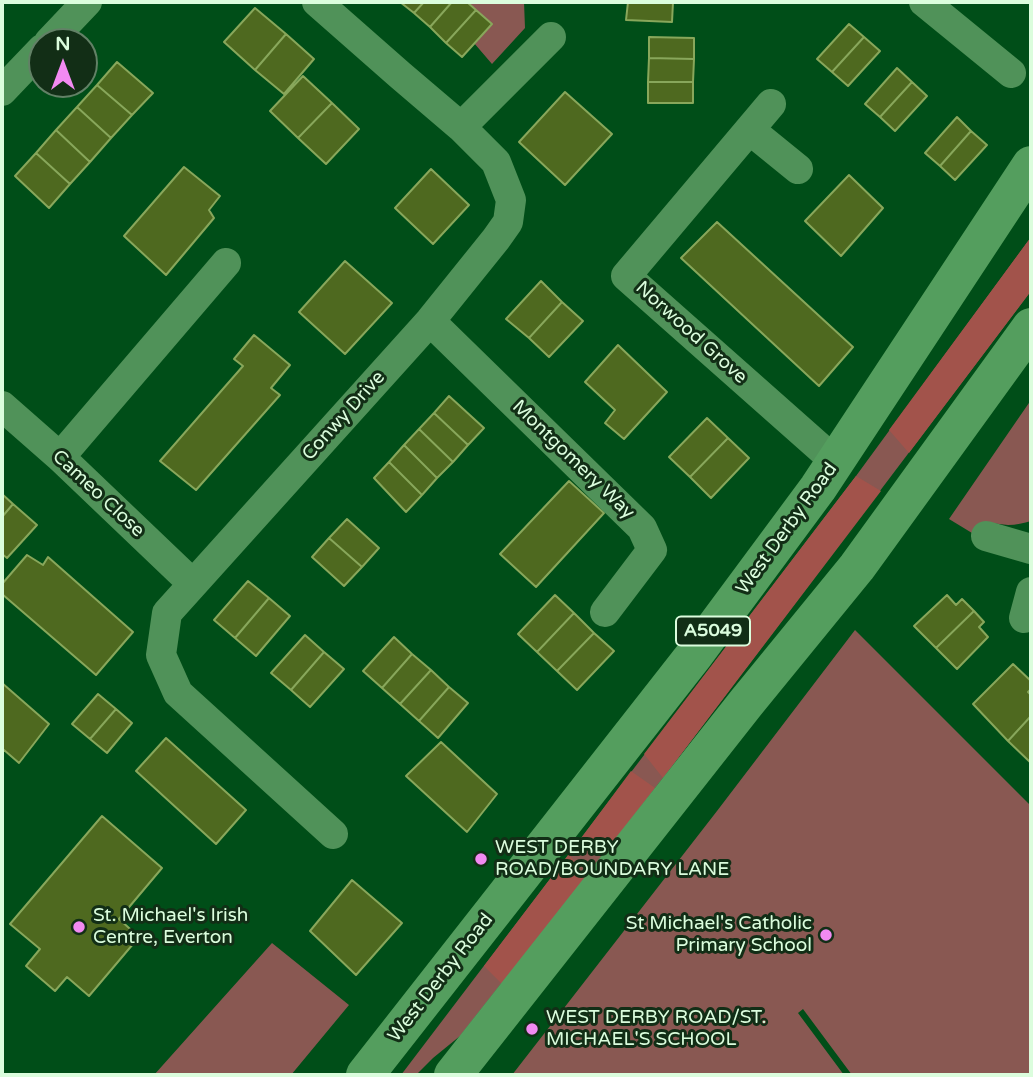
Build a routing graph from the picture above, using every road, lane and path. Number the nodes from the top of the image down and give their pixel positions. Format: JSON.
{"nodes":[{"id":1,"x":87,"y":2,"type":"edge"},
{"id":2,"x":317,"y":2,"type":"edge"},
{"id":3,"x":924,"y":2,"type":"edge"},
{"id":4,"x":62,"y":28,"type":"edge"},
{"id":5,"x":551,"y":37,"type":"dead end"},
{"id":6,"x":28,"y":64,"type":"edge"},
{"id":7,"x":1011,"y":74,"type":"dead end"},
{"id":8,"x":2,"y":91,"type":"edge"},
{"id":9,"x":771,"y":104,"type":"dead end"},
{"id":10,"x":461,"y":127,"type":"junction"},
{"id":11,"x":750,"y":130,"type":"junction"},
{"id":12,"x":1031,"y":165,"type":"edge"},
{"id":13,"x":798,"y":169,"type":"dead end"},
{"id":14,"x":226,"y":263,"type":"dead end"},
{"id":15,"x":430,"y":321,"type":"junction"},
{"id":16,"x":1031,"y":327,"type":"edge"},
{"id":17,"x":2,"y":406,"type":"edge"},
{"id":18,"x":60,"y":457,"type":"junction"},
{"id":19,"x":836,"y":461,"type":"junction"},
{"id":20,"x":986,"y":536,"type":"dead end"},
{"id":21,"x":1031,"y":549,"type":"edge"},
{"id":22,"x":193,"y":584,"type":"junction"},
{"id":23,"x":604,"y":612,"type":"dead end"},
{"id":24,"x":333,"y":834,"type":"dead end"},
{"id":25,"x":365,"y":1075,"type":"edge"},
{"id":26,"x":453,"y":1075,"type":"edge"}],
"edges":[{"from":1,"to":4,"type":"street"},
{"from":2,"to":10,"type":"street","name":"Conwy Drive"},
{"from":3,"to":7,"type":"street"},
{"from":5,"to":10,"type":"street"},
{"from":6,"to":8,"type":"street"},
{"from":9,"to":11,"type":"street","name":"Norwood Grove"},
{"from":10,"to":15,"type":"street","name":"Conwy Drive"},
{"from":11,"to":13,"type":"street"},
{"from":11,"to":19,"type":"street","name":"Norwood Grove"},
{"from":12,"to":19,"type":"highway","name":"West Derby Road","number":"A5049"},
{"from":14,"to":18,"type":"street"},
{"from":15,"to":22,"type":"street","name":"Conwy Drive"},
{"from":15,"to":23,"type":"street","name":"Montgomery Way"},
{"from":16,"to":26,"type":"highway"},
{"from":17,"to":18,"type":"street","name":"Cameo Close"},
{"from":18,"to":22,"type":"street","name":"Cameo Close"},
{"from":19,"to":25,"type":"highway","name":"West Derby Road","number":"A5049"},
{"from":20,"to":21,"type":"street"},
{"from":22,"to":24,"type":"street","name":"Conwy Drive"}]}
